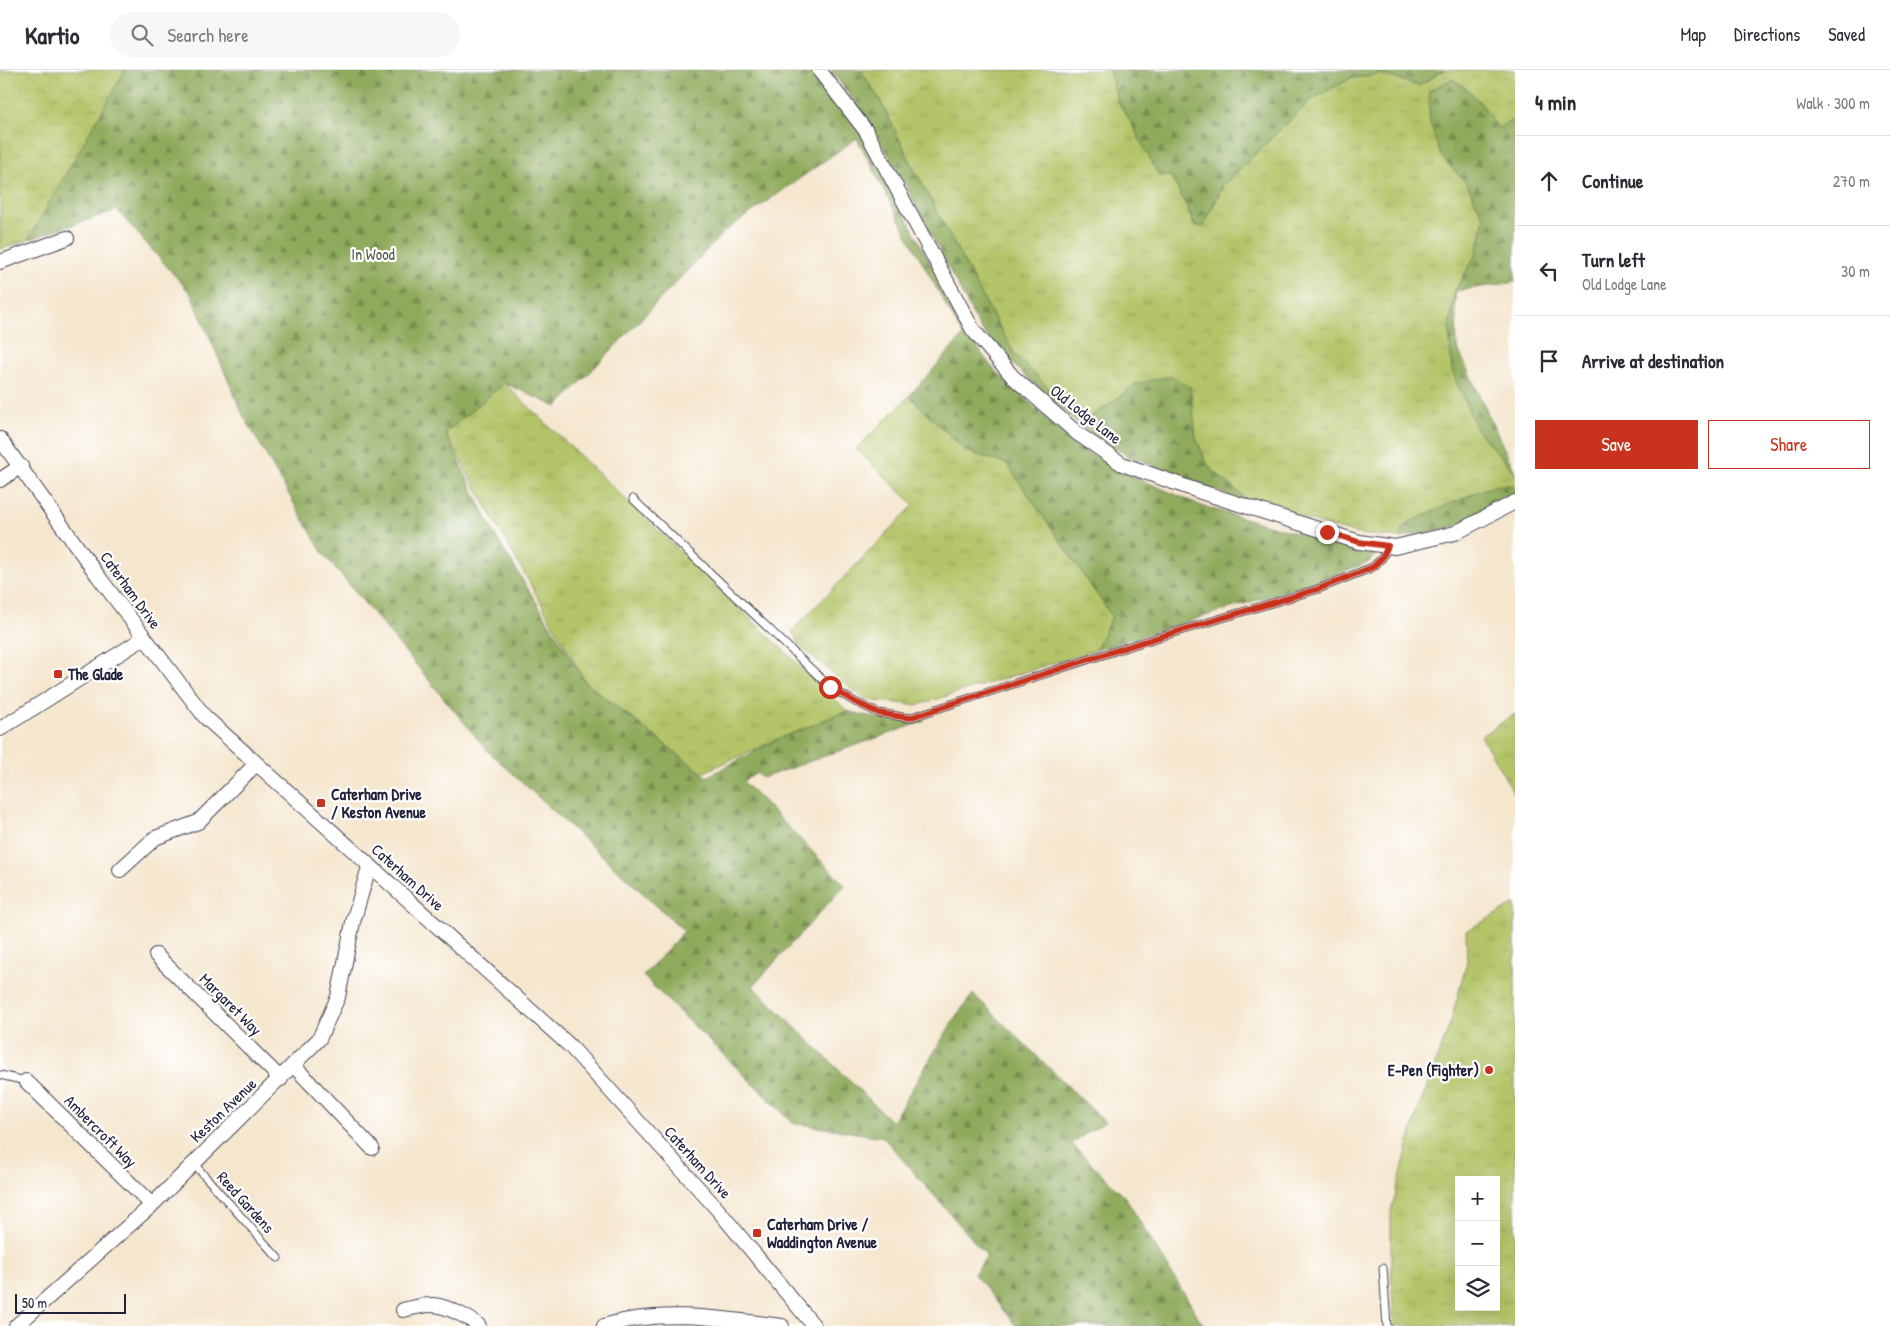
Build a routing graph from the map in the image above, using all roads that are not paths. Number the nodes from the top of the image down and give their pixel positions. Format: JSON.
{"nodes":[{"id":1,"x":819,"y":70,"type":"edge"},
{"id":2,"x":67,"y":238,"type":"dead end"},
{"id":3,"x":0,"y":262,"type":"edge"},
{"id":4,"x":0,"y":439,"type":"edge"},
{"id":5,"x":21,"y":466,"type":"junction"},
{"id":6,"x":0,"y":480,"type":"edge"},
{"id":7,"x":633,"y":499,"type":"dead end"},
{"id":8,"x":1515,"y":502,"type":"edge"},
{"id":9,"x":1388,"y":546,"type":"junction"},
{"id":10,"x":144,"y":638,"type":"junction"},
{"id":11,"x":0,"y":729,"type":"edge"},
{"id":12,"x":256,"y":764,"type":"junction"},
{"id":13,"x":370,"y":867,"type":"junction"},
{"id":14,"x":120,"y":870,"type":"dead end"},
{"id":15,"x":156,"y":955,"type":"dead end"},
{"id":16,"x":293,"y":1065,"type":"junction"},
{"id":17,"x":0,"y":1075,"type":"edge"},
{"id":18,"x":280,"y":1079,"type":"junction"},
{"id":19,"x":26,"y":1081,"type":"joint"},
{"id":20,"x":372,"y":1148,"type":"dead end"},
{"id":21,"x":194,"y":1164,"type":"junction"},
{"id":22,"x":152,"y":1205,"type":"junction"},
{"id":23,"x":278,"y":1258,"type":"dead end"},
{"id":24,"x":1383,"y":1268,"type":"dead end"},
{"id":25,"x":403,"y":1310,"type":"dead end"},
{"id":26,"x":811,"y":1325,"type":"edge"},
{"id":27,"x":16,"y":1326,"type":"edge"},
{"id":28,"x":479,"y":1326,"type":"edge"},
{"id":29,"x":604,"y":1326,"type":"edge"},
{"id":30,"x":782,"y":1326,"type":"edge"},
{"id":31,"x":1388,"y":1326,"type":"edge"}],
"edges":[{"from":1,"to":9,"type":"street","name":"Old Lodge Lane"},
{"from":2,"to":3,"type":"street"},
{"from":4,"to":5,"type":"street","name":"Caterham Drive"},
{"from":5,"to":6,"type":"street"},
{"from":5,"to":10,"type":"street","name":"Caterham Drive"},
{"from":7,"to":9,"type":"lane"},
{"from":8,"to":9,"type":"street","name":"Old Lodge Lane"},
{"from":10,"to":11,"type":"street"},
{"from":10,"to":12,"type":"street","name":"Caterham Drive"},
{"from":12,"to":13,"type":"street","name":"Caterham Drive"},
{"from":12,"to":14,"type":"street"},
{"from":13,"to":16,"type":"street","name":"Keston Avenue"},
{"from":13,"to":26,"type":"street","name":"Caterham Drive"},
{"from":15,"to":18,"type":"street","name":"Margaret Way"},
{"from":16,"to":18,"type":"street","name":"Keston Avenue"},
{"from":16,"to":20,"type":"street"},
{"from":17,"to":19,"type":"lane"},
{"from":18,"to":21,"type":"street","name":"Keston Avenue"},
{"from":19,"to":22,"type":"street","name":"Ambercroft Way"},
{"from":21,"to":22,"type":"street","name":"Keston Avenue"},
{"from":21,"to":23,"type":"lane","name":"Reed Gardens"},
{"from":22,"to":27,"type":"street","name":"Keston Avenue"},
{"from":24,"to":31,"type":"lane"},
{"from":25,"to":28,"type":"street"},
{"from":29,"to":30,"type":"street"}]}
